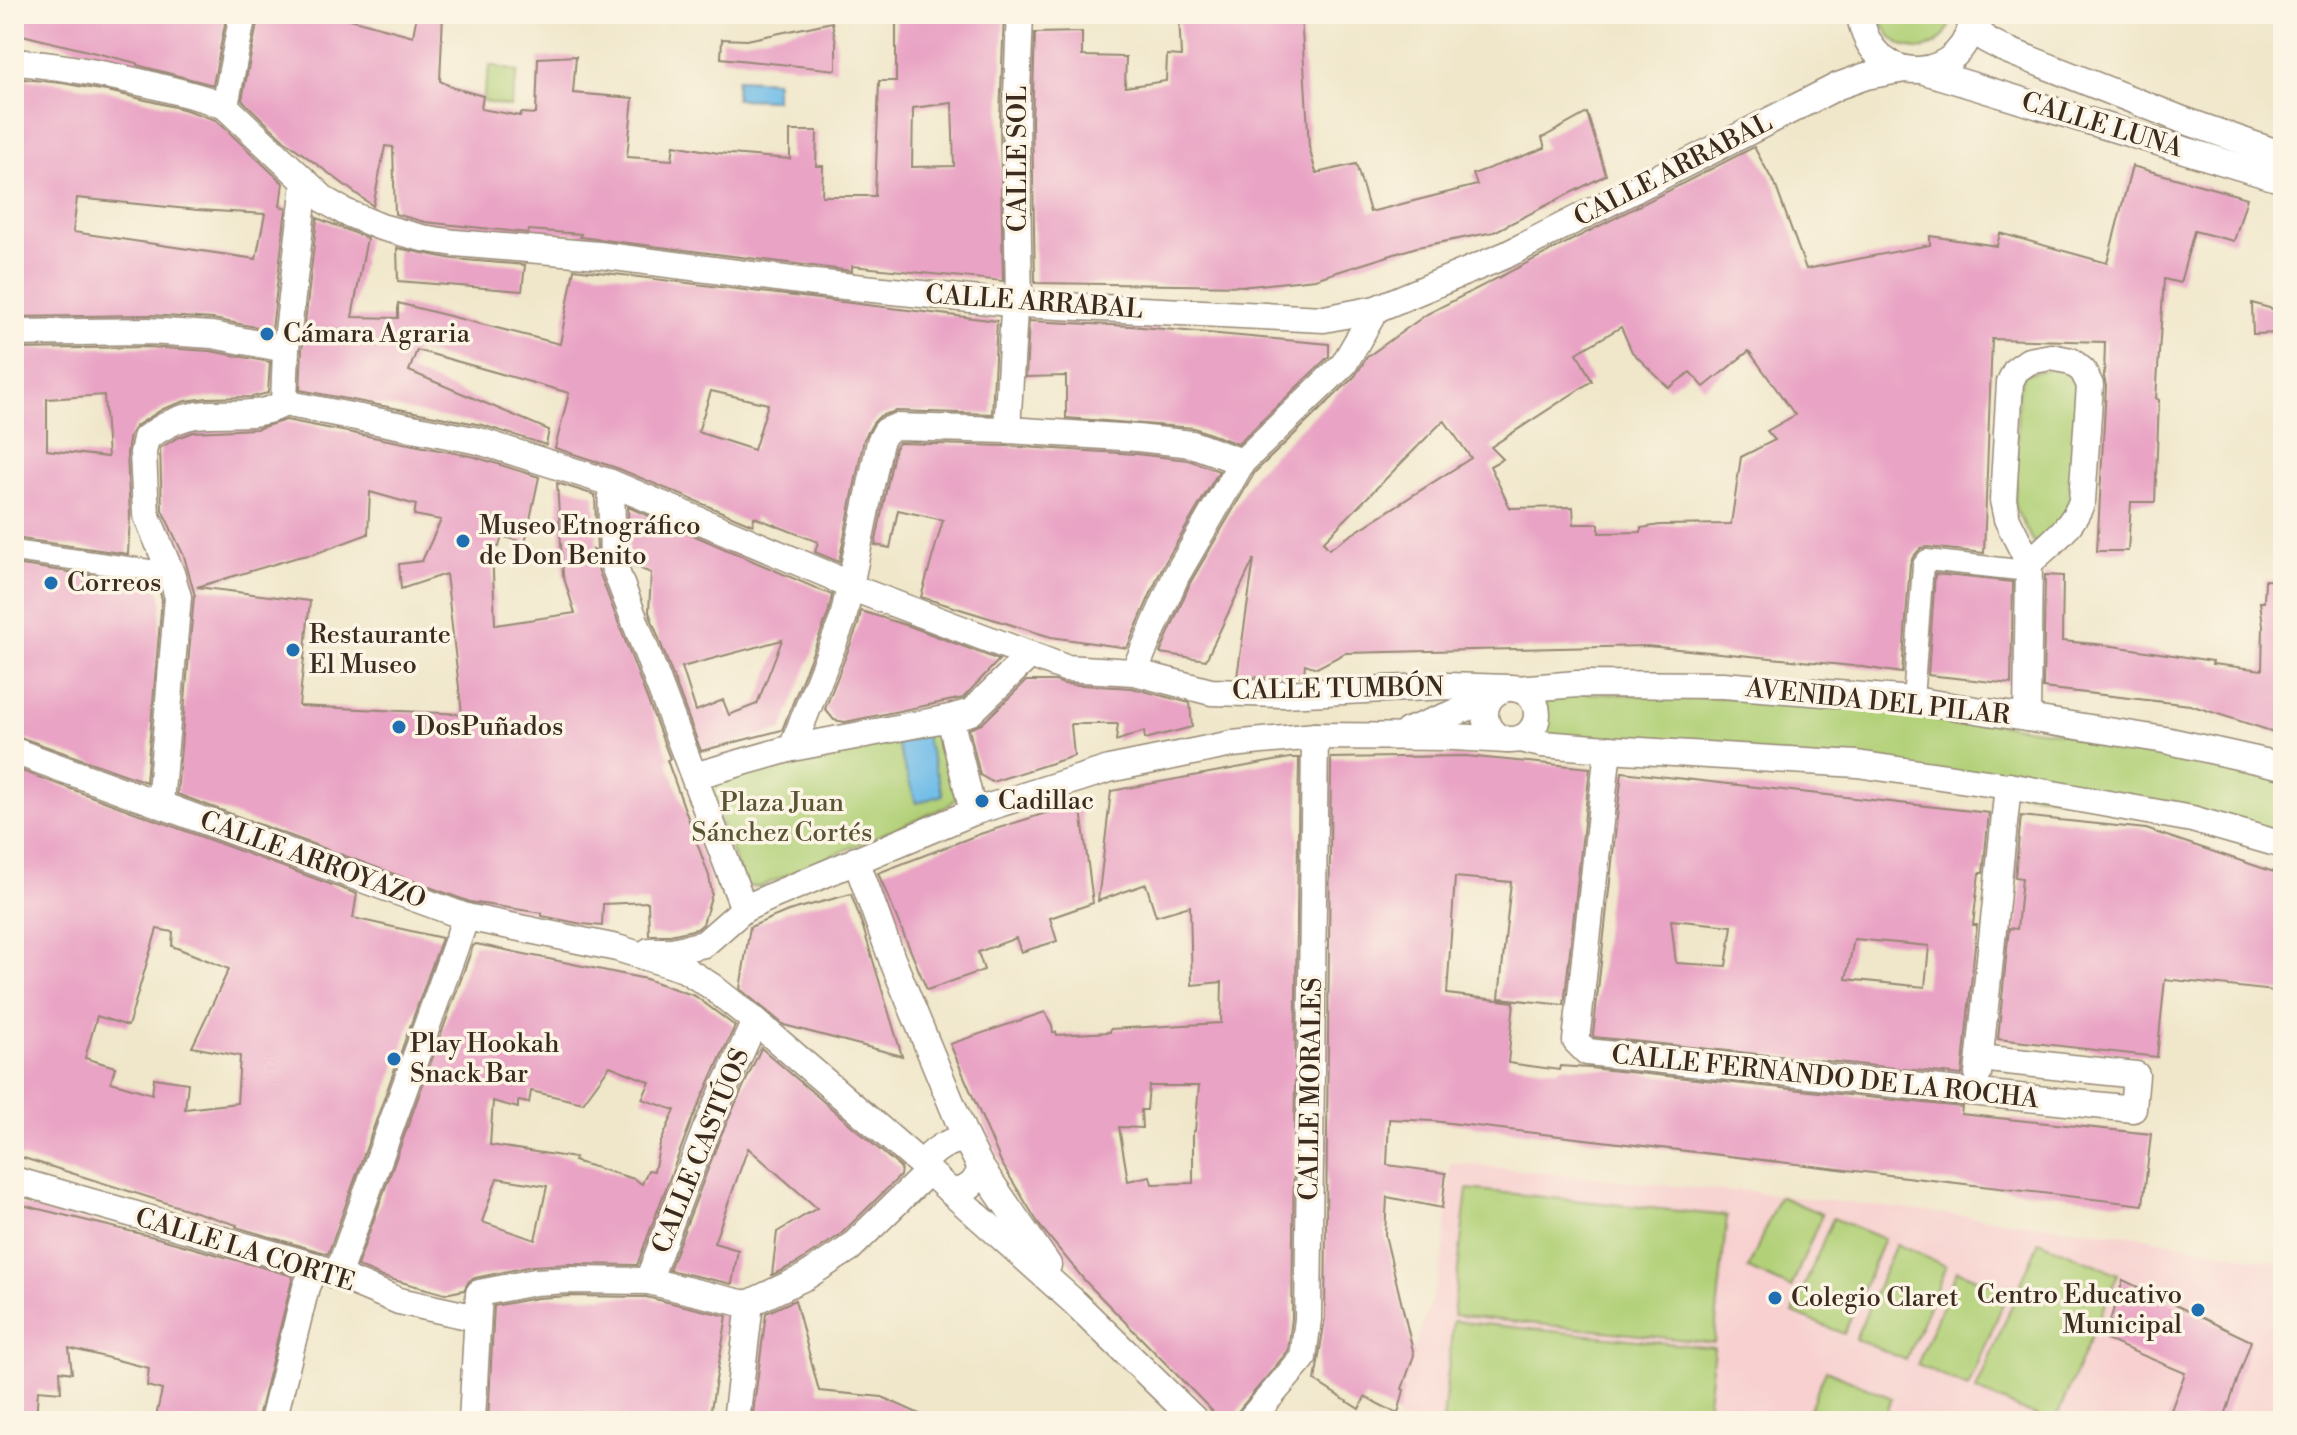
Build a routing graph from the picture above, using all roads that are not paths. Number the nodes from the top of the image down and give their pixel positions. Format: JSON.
{"nodes":[{"id":1,"x":243,"y":14,"type":"edge"},
{"id":2,"x":1020,"y":14,"type":"edge"},
{"id":3,"x":1860,"y":14,"type":"edge"},
{"id":4,"x":1972,"y":19,"type":"edge"},
{"id":5,"x":1868,"y":44,"type":"junction"},
{"id":6,"x":14,"y":62,"type":"edge"},
{"id":7,"x":1913,"y":70,"type":"junction"},
{"id":8,"x":1838,"y":86,"type":"junction"},
{"id":9,"x":225,"y":106,"type":"junction"},
{"id":10,"x":2283,"y":155,"type":"edge"},
{"id":11,"x":2283,"y":180,"type":"edge"},
{"id":12,"x":305,"y":183,"type":"junction"},
{"id":13,"x":1019,"y":304,"type":"junction"},
{"id":14,"x":1376,"y":309,"type":"junction"},
{"id":15,"x":14,"y":333,"type":"edge"},
{"id":16,"x":286,"y":349,"type":"junction"},
{"id":17,"x":284,"y":403,"type":"junction"},
{"id":18,"x":1007,"y":430,"type":"junction"},
{"id":19,"x":1242,"y":462,"type":"junction"},
{"id":20,"x":611,"y":483,"type":"junction"},
{"id":21,"x":14,"y":551,"type":"edge"},
{"id":22,"x":2028,"y":567,"type":"junction"},
{"id":23,"x":171,"y":573,"type":"junction"},
{"id":24,"x":850,"y":587,"type":"junction"},
{"id":25,"x":1030,"y":655,"type":"junction"},
{"id":26,"x":1134,"y":672,"type":"junction"},
{"id":27,"x":1506,"y":690,"type":"junction"},
{"id":28,"x":1913,"y":700,"type":"junction"},
{"id":29,"x":950,"y":718,"type":"junction"},
{"id":30,"x":2027,"y":718,"type":"junction"},
{"id":31,"x":1315,"y":736,"type":"junction"},
{"id":32,"x":1393,"y":736,"type":"junction"},
{"id":33,"x":1514,"y":739,"type":"junction"},
{"id":34,"x":792,"y":748,"type":"junction"},
{"id":35,"x":1608,"y":749,"type":"junction"},
{"id":36,"x":14,"y":751,"type":"edge"},
{"id":37,"x":2283,"y":766,"type":"edge"},
{"id":38,"x":694,"y":776,"type":"junction"},
{"id":39,"x":2008,"y":786,"type":"junction"},
{"id":40,"x":160,"y":803,"type":"junction"},
{"id":41,"x":973,"y":812,"type":"junction"},
{"id":42,"x":2283,"y":845,"type":"edge"},
{"id":43,"x":856,"y":860,"type":"junction"},
{"id":44,"x":744,"y":909,"type":"junction"},
{"id":45,"x":466,"y":917,"type":"junction"},
{"id":46,"x":704,"y":944,"type":"junction"},
{"id":47,"x":617,"y":948,"type":"junction"},
{"id":48,"x":711,"y":986,"type":"junction"},
{"id":49,"x":755,"y":1021,"type":"junction"},
{"id":50,"x":1980,"y":1058,"type":"junction"},
{"id":51,"x":1977,"y":1094,"type":"junction"},
{"id":52,"x":966,"y":1139,"type":"junction"},
{"id":53,"x":925,"y":1168,"type":"junction"},
{"id":54,"x":981,"y":1168,"type":"junction"},
{"id":55,"x":14,"y":1180,"type":"edge"},
{"id":56,"x":951,"y":1192,"type":"junction"},
{"id":57,"x":326,"y":1271,"type":"junction"},
{"id":58,"x":648,"y":1281,"type":"junction"},
{"id":59,"x":1073,"y":1301,"type":"junction"},
{"id":60,"x":750,"y":1303,"type":"junction"},
{"id":61,"x":477,"y":1318,"type":"junction"},
{"id":62,"x":1187,"y":1418,"type":"edge"},
{"id":63,"x":273,"y":1421,"type":"edge"},
{"id":64,"x":472,"y":1421,"type":"edge"},
{"id":65,"x":736,"y":1421,"type":"edge"},
{"id":66,"x":1249,"y":1421,"type":"edge"}],
"edges":[{"from":1,"to":9,"type":"street"},
{"from":2,"to":13,"type":"street","name":"CALLE SOL"},
{"from":3,"to":5,"type":"street"},
{"from":4,"to":7,"type":"street"},
{"from":4,"to":10,"type":"street","name":"CALLE LUNA"},
{"from":5,"to":7,"type":"street"},
{"from":5,"to":8,"type":"street","name":"CALLE ARRABAL"},
{"from":6,"to":9,"type":"street"},
{"from":7,"to":8,"type":"street","name":"CALLE ARRABAL"},
{"from":7,"to":11,"type":"street","name":"CALLE LUNA"},
{"from":8,"to":14,"type":"street","name":"CALLE ARRABAL"},
{"from":9,"to":12,"type":"street","name":"CALLE ARRABAL"},
{"from":12,"to":13,"type":"street","name":"CALLE ARRABAL"},
{"from":12,"to":16,"type":"street"},
{"from":13,"to":14,"type":"street","name":"CALLE ARRABAL"},
{"from":13,"to":18,"type":"street","name":"CALLE SOL"},
{"from":14,"to":19,"type":"street"},
{"from":15,"to":16,"type":"street"},
{"from":16,"to":17,"type":"street"},
{"from":17,"to":20,"type":"street","name":"CALLE TUMBÓN"},
{"from":17,"to":23,"type":"street"},
{"from":18,"to":19,"type":"street"},
{"from":18,"to":24,"type":"street"},
{"from":19,"to":26,"type":"street"},
{"from":20,"to":24,"type":"street","name":"CALLE TUMBÓN"},
{"from":20,"to":38,"type":"street"},
{"from":21,"to":23,"type":"street"},
{"from":22,"to":22,"type":"street"},
{"from":22,"to":28,"type":"street"},
{"from":22,"to":30,"type":"street"},
{"from":23,"to":40,"type":"street"},
{"from":24,"to":25,"type":"street","name":"CALLE TUMBÓN"},
{"from":24,"to":34,"type":"street"},
{"from":25,"to":26,"type":"street","name":"CALLE TUMBÓN"},
{"from":25,"to":29,"type":"street"},
{"from":26,"to":27,"type":"street","name":"CALLE TUMBÓN"},
{"from":27,"to":28,"type":"street","name":"AVENIDA DEL PILAR"},
{"from":27,"to":32,"type":"street","name":"AVENIDA DEL PILAR"},
{"from":27,"to":33,"type":"street"},
{"from":27,"to":33,"type":"street"},
{"from":28,"to":30,"type":"street","name":"AVENIDA DEL PILAR"},
{"from":29,"to":34,"type":"street"},
{"from":29,"to":41,"type":"street"},
{"from":30,"to":37,"type":"street","name":"AVENIDA DEL PILAR"},
{"from":31,"to":32,"type":"street","name":"AVENIDA DEL PILAR"},
{"from":31,"to":41,"type":"street","name":"AVENIDA DEL PILAR"},
{"from":31,"to":66,"type":"street","name":"CALLE MORALES"},
{"from":32,"to":33,"type":"street","name":"AVENIDA DEL PILAR"},
{"from":33,"to":35,"type":"street","name":"AVENIDA DEL PILAR"},
{"from":34,"to":38,"type":"street"},
{"from":35,"to":39,"type":"street","name":"AVENIDA DEL PILAR"},
{"from":35,"to":51,"type":"street","name":"CALLE FERNANDO DE LA ROCHA"},
{"from":36,"to":40,"type":"street","name":"CALLE ARROYAZO"},
{"from":38,"to":44,"type":"street"},
{"from":39,"to":42,"type":"street","name":"AVENIDA DEL PILAR"},
{"from":39,"to":50,"type":"street"},
{"from":40,"to":45,"type":"street","name":"CALLE ARROYAZO"},
{"from":41,"to":43,"type":"street","name":"AVENIDA DEL PILAR"},
{"from":43,"to":44,"type":"street","name":"AVENIDA DEL PILAR"},
{"from":43,"to":52,"type":"street"},
{"from":44,"to":46,"type":"street","name":"AVENIDA DEL PILAR"},
{"from":45,"to":47,"type":"street","name":"CALLE ARROYAZO"},
{"from":45,"to":57,"type":"street"},
{"from":46,"to":47,"type":"street","name":"CALLE ARROYAZO"},
{"from":46,"to":48,"type":"street"},
{"from":47,"to":48,"type":"street","name":"CALLE ARROYAZO"},
{"from":48,"to":49,"type":"street","name":"CALLE ARROYAZO"},
{"from":49,"to":53,"type":"street","name":"CALLE ARROYAZO"},
{"from":49,"to":58,"type":"street","name":"CALLE CASTÚOS"},
{"from":50,"to":51,"type":"street"},
{"from":50,"to":51,"type":"street","name":"CALLE FERNANDO DE LA ROCHA"},
{"from":52,"to":53,"type":"street"},
{"from":52,"to":54,"type":"street"},
{"from":53,"to":56,"type":"street"},
{"from":53,"to":60,"type":"street"},
{"from":54,"to":56,"type":"street"},
{"from":54,"to":59,"type":"street"},
{"from":55,"to":57,"type":"street","name":"CALLE LA CORTE"},
{"from":56,"to":59,"type":"street"},
{"from":57,"to":61,"type":"street","name":"CALLE LA CORTE"},
{"from":57,"to":63,"type":"street"},
{"from":58,"to":60,"type":"street"},
{"from":58,"to":61,"type":"street"},
{"from":59,"to":62,"type":"street"},
{"from":60,"to":65,"type":"street"},
{"from":61,"to":64,"type":"street"}]}
